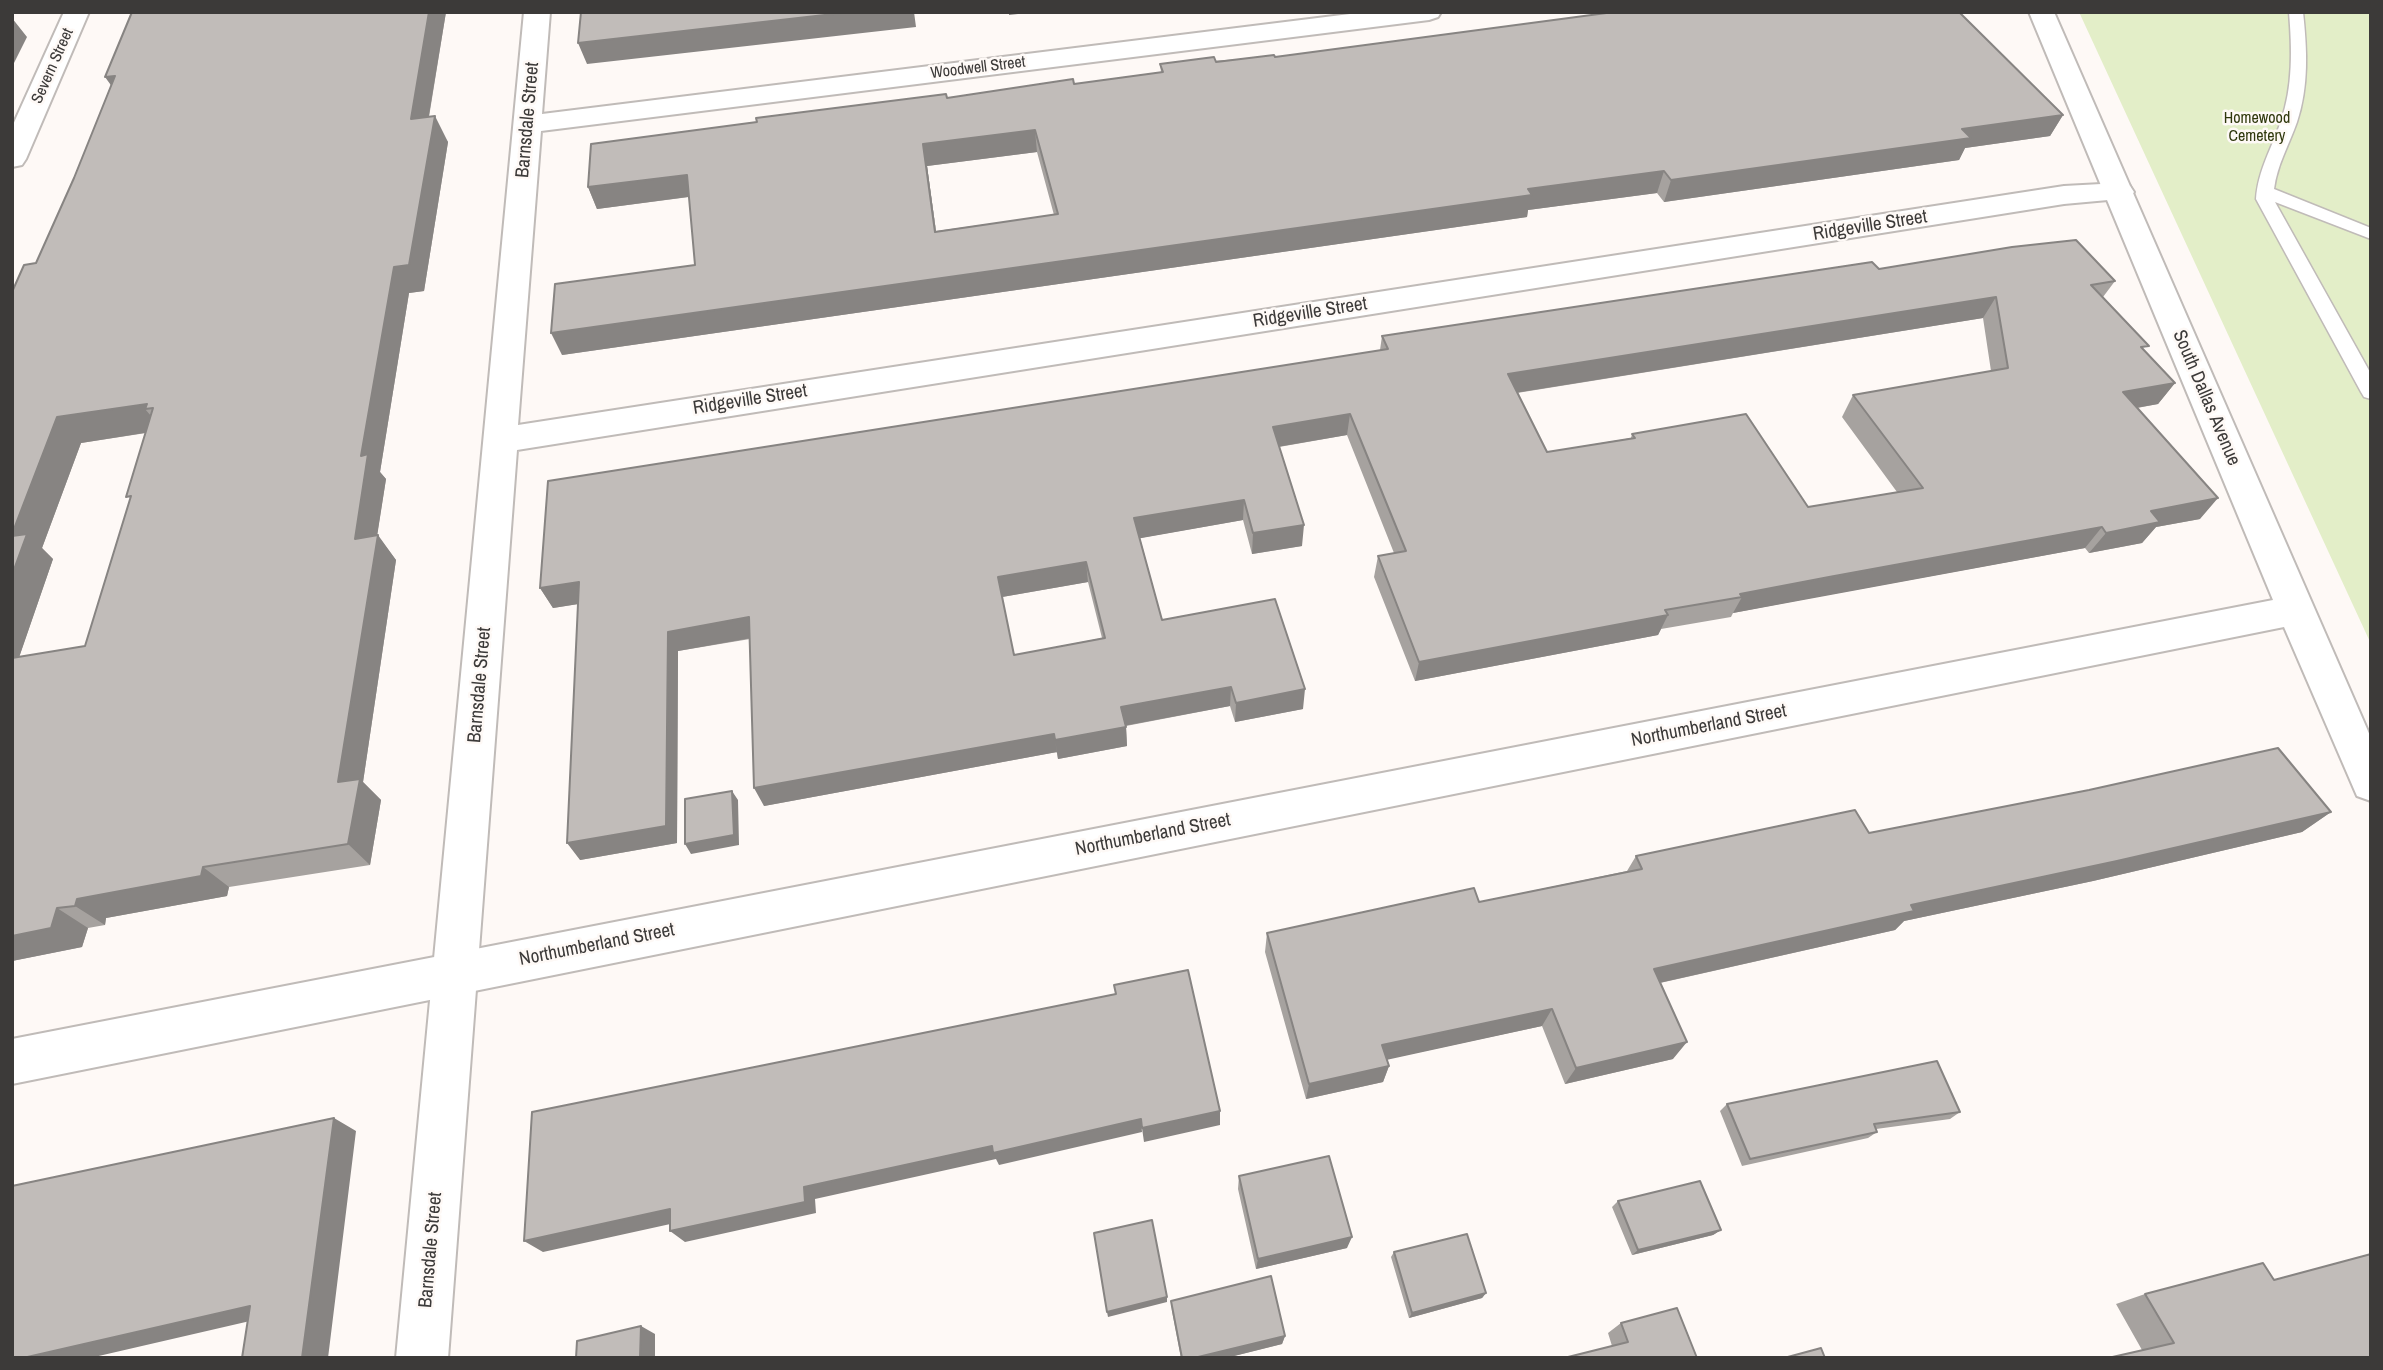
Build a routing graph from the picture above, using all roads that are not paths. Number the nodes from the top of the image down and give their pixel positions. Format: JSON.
{"nodes":[{"id":1,"x":77,"y":12,"type":"edge"},
{"id":2,"x":537,"y":12,"type":"edge"},
{"id":3,"x":1429,"y":12,"type":"edge"},
{"id":4,"x":2041,"y":12,"type":"edge"},
{"id":5,"x":2296,"y":12,"type":"edge"},
{"id":6,"x":527,"y":124,"type":"junction"},
{"id":7,"x":12,"y":159,"type":"edge"},
{"id":8,"x":2120,"y":192,"type":"junction"},
{"id":9,"x":2265,"y":192,"type":"junction"},
{"id":10,"x":2343,"y":223,"type":"junction"},
{"id":11,"x":2371,"y":224,"type":"edge"},
{"id":12,"x":2371,"y":234,"type":"edge"},
{"id":13,"x":2371,"y":392,"type":"edge"},
{"id":14,"x":501,"y":440,"type":"junction"},
{"id":15,"x":2294,"y":610,"type":"junction"},
{"id":16,"x":2371,"y":784,"type":"edge"},
{"id":17,"x":456,"y":973,"type":"junction"},
{"id":18,"x":12,"y":1062,"type":"edge"},
{"id":19,"x":422,"y":1358,"type":"edge"}],
"edges":[{"from":1,"to":7,"type":"street","name":"Severn Street"},
{"from":2,"to":6,"type":"street","name":"Barnsdale Street"},
{"from":3,"to":6,"type":"street","name":"Woodwell Street"},
{"from":4,"to":8,"type":"street","name":"South Dallas Avenue"},
{"from":5,"to":9,"type":"lane"},
{"from":6,"to":14,"type":"street","name":"Barnsdale Street"},
{"from":8,"to":14,"type":"street","name":"Ridgeville Street"},
{"from":8,"to":15,"type":"street","name":"South Dallas Avenue"},
{"from":9,"to":10,"type":"lane"},
{"from":9,"to":13,"type":"lane"},
{"from":10,"to":11,"type":"lane"},
{"from":10,"to":12,"type":"lane"},
{"from":14,"to":17,"type":"street","name":"Barnsdale Street"},
{"from":15,"to":16,"type":"street","name":"South Dallas Avenue"},
{"from":15,"to":17,"type":"street","name":"Northumberland Street"},
{"from":17,"to":18,"type":"street","name":"Northumberland Street"},
{"from":17,"to":19,"type":"street","name":"Barnsdale Street"}]}
